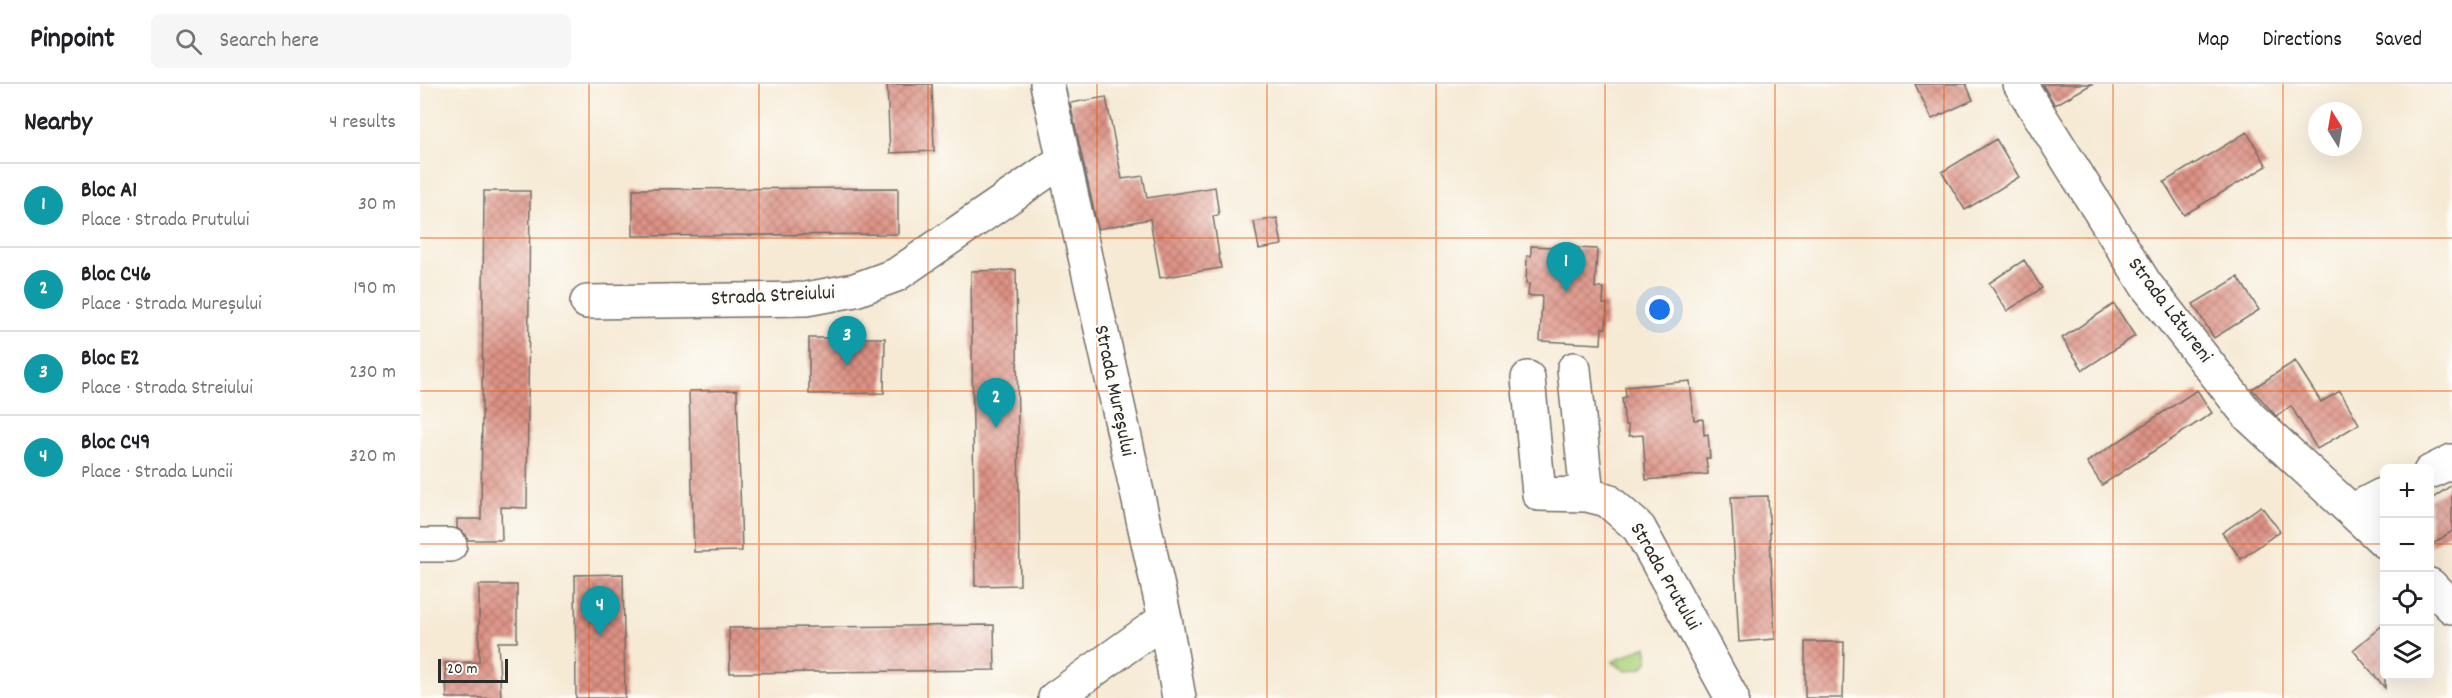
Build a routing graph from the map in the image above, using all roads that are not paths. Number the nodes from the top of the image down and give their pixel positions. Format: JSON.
{"nodes":[{"id":1,"x":1047,"y":84,"type":"edge"},
{"id":2,"x":2020,"y":84,"type":"edge"},
{"id":3,"x":1063,"y":160,"type":"junction"},
{"id":4,"x":587,"y":302,"type":"dead end"},
{"id":5,"x":1574,"y":369,"type":"dead end"},
{"id":6,"x":1528,"y":378,"type":"dead end"},
{"id":7,"x":2452,"y":461,"type":"edge"},
{"id":8,"x":2434,"y":470,"type":"edge"},
{"id":9,"x":1587,"y":495,"type":"junction"},
{"id":10,"x":2380,"y":496,"type":"edge"},
{"id":11,"x":2353,"y":510,"type":"junction"},
{"id":12,"x":2380,"y":536,"type":"edge"},
{"id":13,"x":2434,"y":589,"type":"edge"},
{"id":14,"x":2452,"y":607,"type":"edge"},
{"id":15,"x":1165,"y":619,"type":"junction"},
{"id":16,"x":1055,"y":698,"type":"edge"},
{"id":17,"x":1179,"y":698,"type":"edge"},
{"id":18,"x":1732,"y":698,"type":"edge"}],
"edges":[{"from":1,"to":3,"type":"street","name":"Strada Mureșului"},
{"from":2,"to":11,"type":"street","name":"Strada Lătureni"},
{"from":3,"to":4,"type":"street","name":"Strada Streiului"},
{"from":3,"to":15,"type":"street","name":"Strada Mureșului"},
{"from":5,"to":9,"type":"street"},
{"from":6,"to":9,"type":"street","name":"Strada Prutului"},
{"from":7,"to":8,"type":"street"},
{"from":9,"to":18,"type":"street","name":"Strada Prutului"},
{"from":10,"to":11,"type":"street"},
{"from":11,"to":12,"type":"street","name":"Strada Lătureni"},
{"from":13,"to":14,"type":"street"},
{"from":15,"to":16,"type":"street"},
{"from":15,"to":17,"type":"street","name":"Strada Mureșului"}]}
